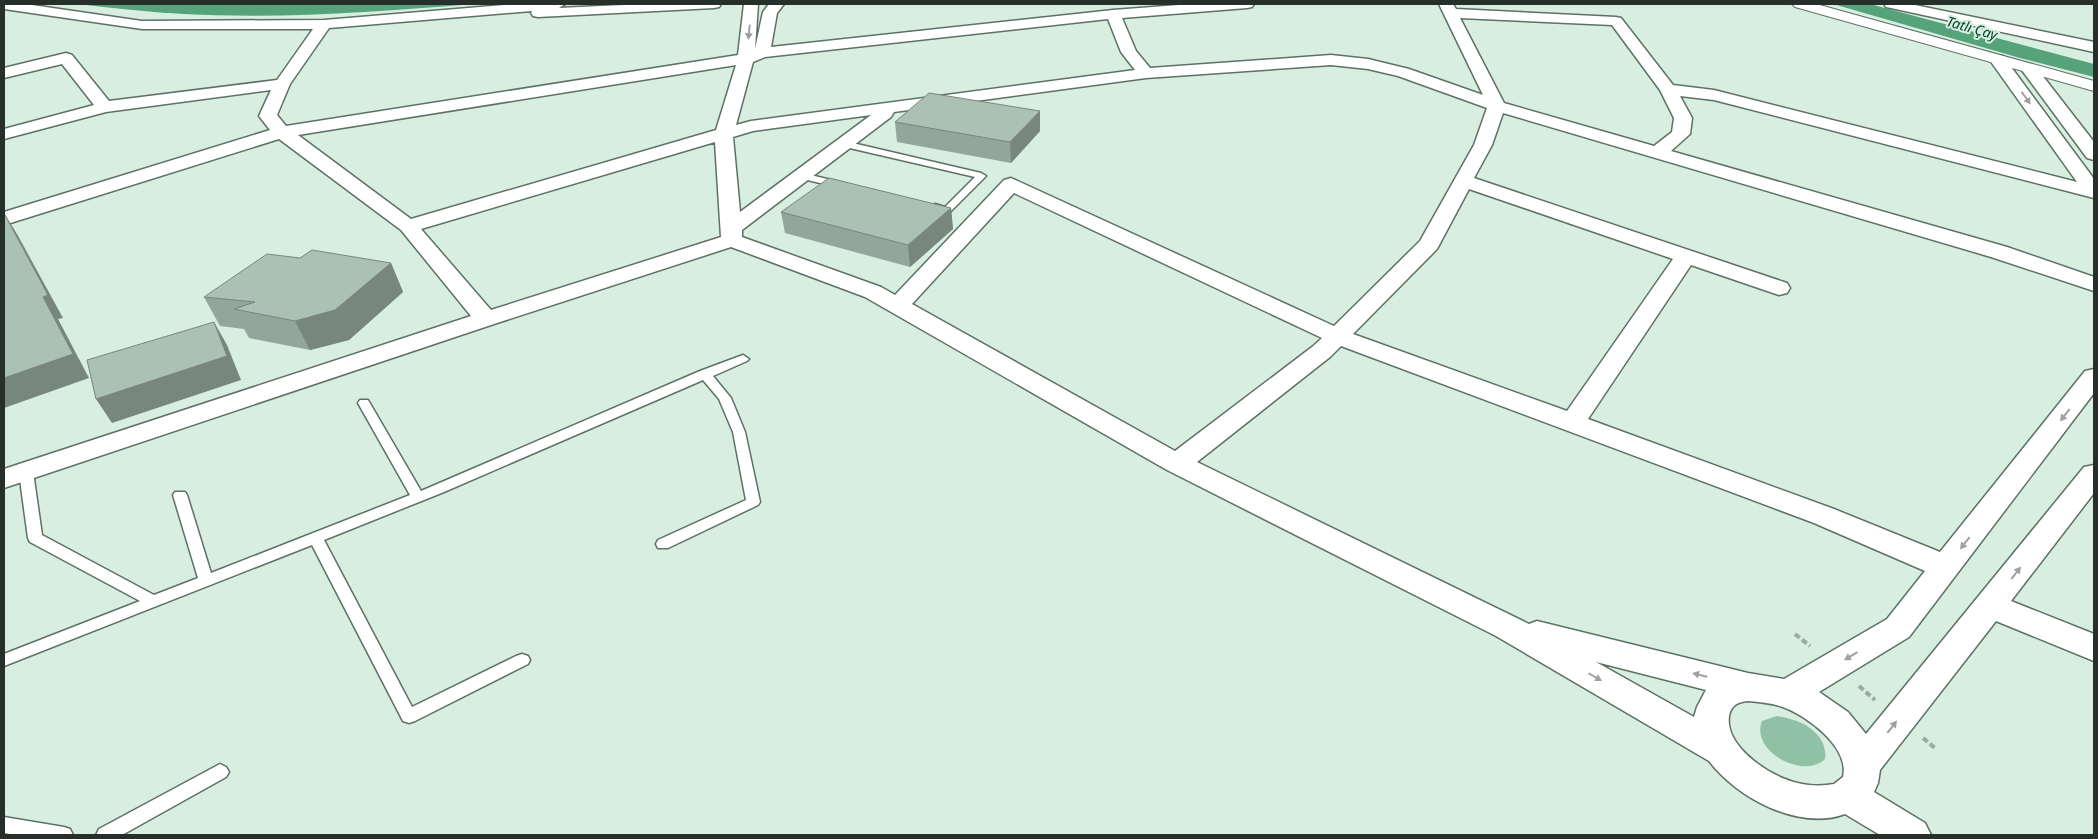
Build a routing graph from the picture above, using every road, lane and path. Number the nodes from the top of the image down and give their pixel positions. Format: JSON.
{"nodes":[{"id":1,"x":558,"y":4,"type":"edge"},
{"id":2,"x":714,"y":4,"type":"edge"},
{"id":3,"x":752,"y":4,"type":"edge"},
{"id":4,"x":777,"y":4,"type":"edge"},
{"id":5,"x":1247,"y":4,"type":"edge"},
{"id":6,"x":1800,"y":4,"type":"edge"},
{"id":7,"x":1891,"y":4,"type":"edge"},
{"id":8,"x":4,"y":5,"type":"edge"},
{"id":9,"x":1449,"y":8,"type":"edge"},
{"id":10,"x":1116,"y":9,"type":"edge"},
{"id":11,"x":468,"y":13,"type":"junction"},
{"id":12,"x":324,"y":24,"type":"junction"},
{"id":13,"x":2094,"y":47,"type":"edge"},
{"id":14,"x":754,"y":56,"type":"junction"},
{"id":15,"x":1997,"y":59,"type":"junction"},
{"id":16,"x":2029,"y":69,"type":"junction"},
{"id":17,"x":4,"y":73,"type":"edge"},
{"id":18,"x":1146,"y":73,"type":"junction"},
{"id":19,"x":282,"y":84,"type":"junction"},
{"id":20,"x":2094,"y":86,"type":"edge"},
{"id":21,"x":1668,"y":89,"type":"junction"},
{"id":22,"x":1497,"y":106,"type":"junction"},
{"id":23,"x":105,"y":107,"type":"junction"},
{"id":24,"x":889,"y":107,"type":"junction"},
{"id":25,"x":282,"y":132,"type":"junction"},
{"id":26,"x":4,"y":134,"type":"edge"},
{"id":27,"x":724,"y":134,"type":"junction"},
{"id":28,"x":844,"y":144,"type":"junction"},
{"id":29,"x":2093,"y":151,"type":"edge"},
{"id":30,"x":1656,"y":153,"type":"junction"},
{"id":31,"x":802,"y":176,"type":"junction"},
{"id":32,"x":1463,"y":181,"type":"junction"},
{"id":33,"x":850,"y":187,"type":"edge"},
{"id":34,"x":2094,"y":192,"type":"edge"},
{"id":35,"x":928,"y":205,"type":"edge"},
{"id":36,"x":4,"y":219,"type":"edge"},
{"id":37,"x":408,"y":226,"type":"junction"},
{"id":38,"x":732,"y":234,"type":"junction"},
{"id":39,"x":1686,"y":256,"type":"junction"},
{"id":40,"x":2094,"y":284,"type":"edge"},
{"id":41,"x":1779,"y":288,"type":"dead end"},
{"id":42,"x":898,"y":306,"type":"junction"},
{"id":43,"x":486,"y":319,"type":"junction"},
{"id":44,"x":1337,"y":336,"type":"junction"},
{"id":45,"x":743,"y":358,"type":"dead end"},
{"id":46,"x":704,"y":374,"type":"junction"},
{"id":47,"x":2094,"y":376,"type":"edge"},
{"id":48,"x":364,"y":403,"type":"dead end"},
{"id":49,"x":1572,"y":423,"type":"junction"},
{"id":50,"x":1177,"y":464,"type":"junction"},
{"id":51,"x":26,"y":472,"type":"junction"},
{"id":52,"x":2094,"y":474,"type":"edge"},
{"id":53,"x":4,"y":479,"type":"edge"},
{"id":54,"x":180,"y":495,"type":"dead end"},
{"id":55,"x":418,"y":497,"type":"junction"},
{"id":56,"x":315,"y":537,"type":"junction"},
{"id":57,"x":663,"y":544,"type":"dead end"},
{"id":58,"x":1946,"y":567,"type":"junction"},
{"id":59,"x":206,"y":580,"type":"junction"},
{"id":60,"x":153,"y":601,"type":"junction"},
{"id":61,"x":1990,"y":606,"type":"junction"},
{"id":62,"x":1507,"y":627,"type":"junction"},
{"id":63,"x":1795,"y":634,"type":"dead end"},
{"id":64,"x":2094,"y":648,"type":"edge"},
{"id":65,"x":4,"y":660,"type":"edge"},
{"id":66,"x":522,"y":660,"type":"dead end"},
{"id":67,"x":1834,"y":666,"type":"junction"},
{"id":68,"x":1748,"y":687,"type":"junction"},
{"id":69,"x":1788,"y":694,"type":"junction"},
{"id":70,"x":1899,"y":719,"type":"junction"},
{"id":71,"x":1936,"y":749,"type":"dead end"},
{"id":72,"x":1722,"y":750,"type":"junction"},
{"id":73,"x":220,"y":772,"type":"dead end"},
{"id":74,"x":1855,"y":781,"type":"junction"},
{"id":75,"x":4,"y":825,"type":"edge"},
{"id":76,"x":64,"y":835,"type":"edge"},
{"id":77,"x":105,"y":835,"type":"edge"},
{"id":78,"x":1912,"y":835,"type":"edge"}],
"edges":[{"from":1,"to":11,"type":"street"},
{"from":2,"to":11,"type":"street"},
{"from":3,"to":14,"type":"street","one_way":true},
{"from":4,"to":14,"type":"street"},
{"from":5,"to":10,"type":"street"},
{"from":6,"to":15,"type":"street"},
{"from":7,"to":13,"type":"street"},
{"from":8,"to":12,"type":"street"},
{"from":9,"to":21,"type":"street"},
{"from":9,"to":22,"type":"street"},
{"from":10,"to":14,"type":"street"},
{"from":10,"to":18,"type":"street"},
{"from":11,"to":12,"type":"street"},
{"from":12,"to":19,"type":"street"},
{"from":14,"to":25,"type":"street"},
{"from":14,"to":27,"type":"street"},
{"from":15,"to":16,"type":"street"},
{"from":15,"to":34,"type":"street","one_way":true},
{"from":16,"to":20,"type":"street"},
{"from":16,"to":29,"type":"street"},
{"from":17,"to":23,"type":"street"},
{"from":18,"to":22,"type":"street"},
{"from":18,"to":24,"type":"street"},
{"from":19,"to":23,"type":"street"},
{"from":19,"to":25,"type":"street"},
{"from":21,"to":30,"type":"street"},
{"from":21,"to":34,"type":"street"},
{"from":22,"to":30,"type":"street"},
{"from":22,"to":32,"type":"street"},
{"from":23,"to":26,"type":"street"},
{"from":24,"to":27,"type":"street"},
{"from":24,"to":28,"type":"street"},
{"from":25,"to":36,"type":"street"},
{"from":25,"to":37,"type":"street"},
{"from":27,"to":37,"type":"street"},
{"from":27,"to":38,"type":"street"},
{"from":28,"to":31,"type":"street"},
{"from":28,"to":35,"type":"lane"},
{"from":30,"to":40,"type":"street"},
{"from":31,"to":33,"type":"lane"},
{"from":31,"to":38,"type":"street"},
{"from":32,"to":39,"type":"street"},
{"from":32,"to":44,"type":"street"},
{"from":37,"to":43,"type":"street"},
{"from":38,"to":42,"type":"street"},
{"from":38,"to":43,"type":"street"},
{"from":39,"to":41,"type":"street"},
{"from":39,"to":49,"type":"street"},
{"from":42,"to":44,"type":"street"},
{"from":42,"to":50,"type":"street"},
{"from":43,"to":51,"type":"street"},
{"from":44,"to":49,"type":"street"},
{"from":44,"to":50,"type":"street"},
{"from":45,"to":46,"type":"lane"},
{"from":46,"to":55,"type":"lane"},
{"from":46,"to":57,"type":"lane"},
{"from":47,"to":58,"type":"street","one_way":true},
{"from":48,"to":55,"type":"lane"},
{"from":49,"to":58,"type":"street"},
{"from":50,"to":62,"type":"street"},
{"from":51,"to":53,"type":"street"},
{"from":51,"to":60,"type":"lane"},
{"from":61,"to":52,"type":"street","one_way":true},
{"from":54,"to":59,"type":"lane"},
{"from":55,"to":56,"type":"lane"},
{"from":56,"to":59,"type":"lane"},
{"from":56,"to":66,"type":"lane"},
{"from":58,"to":67,"type":"street","one_way":true},
{"from":59,"to":60,"type":"lane"},
{"from":60,"to":65,"type":"lane"},
{"from":61,"to":64,"type":"street"},
{"from":61,"to":70,"type":"street"},
{"from":68,"to":62,"type":"street","one_way":true},
{"from":62,"to":72,"type":"street","one_way":true},
{"from":63,"to":67,"type":"path"},
{"from":67,"to":69,"type":"street"},
{"from":67,"to":70,"type":"path"},
{"from":68,"to":69,"type":"street"},
{"from":68,"to":72,"type":"street"},
{"from":69,"to":74,"type":"street"},
{"from":70,"to":71,"type":"path"},
{"from":74,"to":70,"type":"street","one_way":true},
{"from":72,"to":74,"type":"street"},
{"from":73,"to":77,"type":"lane"},
{"from":74,"to":78,"type":"street"},
{"from":75,"to":76,"type":"lane"}]}
